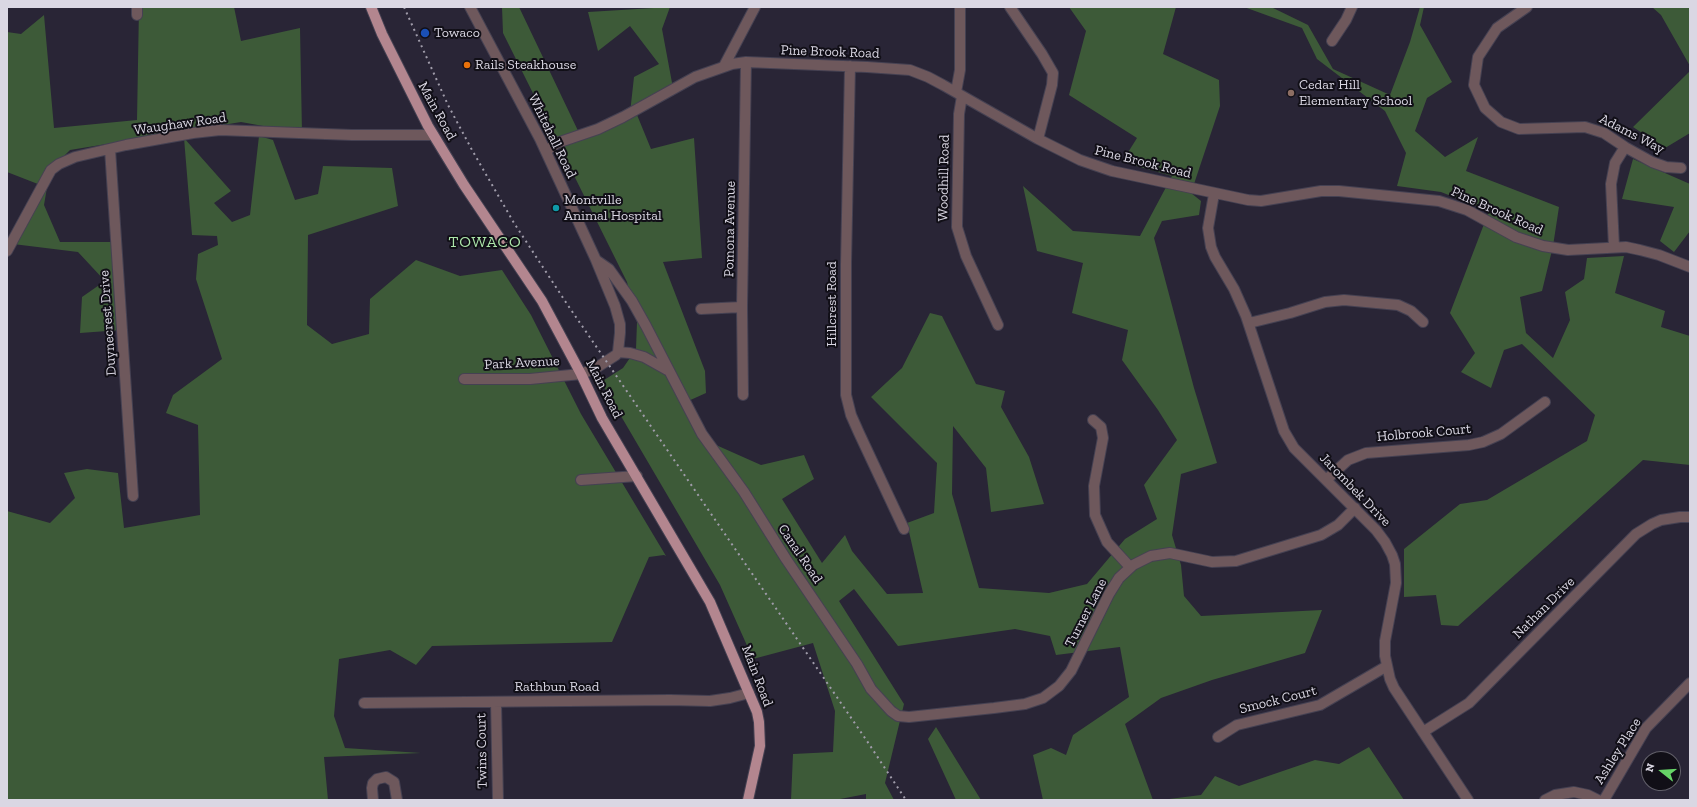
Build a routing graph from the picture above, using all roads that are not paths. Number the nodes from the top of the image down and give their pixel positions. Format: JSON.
{"nodes":[{"id":1,"x":371,"y":7,"type":"edge"},
{"id":2,"x":470,"y":7,"type":"edge"},
{"id":3,"x":755,"y":7,"type":"edge"},
{"id":4,"x":960,"y":7,"type":"edge"},
{"id":5,"x":1010,"y":7,"type":"edge"},
{"id":6,"x":1352,"y":7,"type":"edge"},
{"id":7,"x":1527,"y":7,"type":"edge"},
{"id":8,"x":1332,"y":41,"type":"dead end"},
{"id":9,"x":746,"y":62,"type":"junction"},
{"id":10,"x":724,"y":66,"type":"junction"},
{"id":11,"x":850,"y":66,"type":"junction"},
{"id":12,"x":959,"y":94,"type":"junction"},
{"id":13,"x":433,"y":135,"type":"junction"},
{"id":14,"x":1038,"y":139,"type":"junction"},
{"id":15,"x":1625,"y":147,"type":"junction"},
{"id":16,"x":110,"y":149,"type":"junction"},
{"id":17,"x":546,"y":151,"type":"junction"},
{"id":18,"x":1681,"y":168,"type":"dead end"},
{"id":19,"x":1214,"y":194,"type":"junction"},
{"id":20,"x":1614,"y":247,"type":"junction"},
{"id":21,"x":7,"y":251,"type":"edge"},
{"id":22,"x":596,"y":260,"type":"junction"},
{"id":23,"x":1690,"y":267,"type":"edge"},
{"id":24,"x":742,"y":307,"type":"junction"},
{"id":25,"x":701,"y":309,"type":"dead end"},
{"id":26,"x":1424,"y":322,"type":"dead end"},
{"id":27,"x":1248,"y":323,"type":"junction"},
{"id":28,"x":998,"y":325,"type":"dead end"},
{"id":29,"x":618,"y":352,"type":"junction"},
{"id":30,"x":669,"y":371,"type":"junction"},
{"id":31,"x":581,"y":374,"type":"junction"},
{"id":32,"x":464,"y":379,"type":"dead end"},
{"id":33,"x":743,"y":395,"type":"dead end"},
{"id":34,"x":1545,"y":402,"type":"dead end"},
{"id":35,"x":1093,"y":420,"type":"dead end"},
{"id":36,"x":637,"y":476,"type":"junction"},
{"id":37,"x":581,"y":480,"type":"dead end"},
{"id":38,"x":1326,"y":480,"type":"junction"},
{"id":39,"x":133,"y":496,"type":"dead end"},
{"id":40,"x":1355,"y":508,"type":"junction"},
{"id":41,"x":1690,"y":518,"type":"edge"},
{"id":42,"x":904,"y":529,"type":"dead end"},
{"id":43,"x":1130,"y":567,"type":"junction"},
{"id":44,"x":1387,"y":666,"type":"junction"},
{"id":45,"x":1690,"y":683,"type":"edge"},
{"id":46,"x":749,"y":693,"type":"junction"},
{"id":47,"x":496,"y":702,"type":"junction"},
{"id":48,"x":364,"y":703,"type":"dead end"},
{"id":49,"x":934,"y":714,"type":"joint"},
{"id":50,"x":1423,"y":732,"type":"junction"},
{"id":51,"x":1218,"y":737,"type":"dead end"},
{"id":52,"x":373,"y":800,"type":"edge"},
{"id":53,"x":397,"y":800,"type":"edge"},
{"id":54,"x":498,"y":800,"type":"edge"},
{"id":55,"x":748,"y":800,"type":"edge"},
{"id":56,"x":1468,"y":800,"type":"edge"},
{"id":57,"x":1545,"y":800,"type":"edge"},
{"id":58,"x":1598,"y":800,"type":"edge"},
{"id":59,"x":1604,"y":800,"type":"edge"}],
"edges":[{"from":1,"to":13,"type":"main road","name":"Main Road"},
{"from":2,"to":17,"type":"street","name":"Whitehall Road"},
{"from":3,"to":10,"type":"street"},
{"from":4,"to":12,"type":"street","name":"Woodhill Road"},
{"from":5,"to":14,"type":"street"},
{"from":6,"to":8,"type":"street"},
{"from":7,"to":15,"type":"street","name":"Adams Way"},
{"from":9,"to":10,"type":"street","name":"Pine Brook Road"},
{"from":9,"to":11,"type":"street","name":"Pine Brook Road"},
{"from":9,"to":24,"type":"street","name":"Pomona Avenue"},
{"from":10,"to":17,"type":"street","name":"Pine Brook Road"},
{"from":11,"to":12,"type":"street","name":"Pine Brook Road"},
{"from":11,"to":42,"type":"street","name":"Hillcrest Road"},
{"from":12,"to":14,"type":"street","name":"Pine Brook Road"},
{"from":12,"to":28,"type":"street","name":"Woodhill Road"},
{"from":13,"to":16,"type":"street","name":"Waughaw Road"},
{"from":13,"to":31,"type":"main road","name":"Main Road"},
{"from":14,"to":19,"type":"street","name":"Pine Brook Road"},
{"from":15,"to":18,"type":"street","name":"Adams Way"},
{"from":15,"to":20,"type":"street"},
{"from":16,"to":21,"type":"street","name":"Waughaw Road"},
{"from":16,"to":39,"type":"street","name":"Duynecrest Drive"},
{"from":17,"to":22,"type":"street","name":"Whitehall Road"},
{"from":19,"to":20,"type":"street","name":"Pine Brook Road"},
{"from":19,"to":27,"type":"street","name":"Jarombek Drive"},
{"from":20,"to":23,"type":"street","name":"Pine Brook Road"},
{"from":22,"to":29,"type":"street","name":"Whitehall Road"},
{"from":22,"to":30,"type":"street","name":"Canal Road"},
{"from":24,"to":25,"type":"street"},
{"from":24,"to":33,"type":"street","name":"Pomona Avenue"},
{"from":26,"to":27,"type":"street"},
{"from":27,"to":38,"type":"street","name":"Jarombek Drive"},
{"from":29,"to":30,"type":"street"},
{"from":29,"to":31,"type":"street"},
{"from":30,"to":49,"type":"street","name":"Canal Road"},
{"from":31,"to":32,"type":"street","name":"Park Avenue"},
{"from":31,"to":36,"type":"main road","name":"Main Road"},
{"from":34,"to":38,"type":"street","name":"Holbrook Court"},
{"from":35,"to":43,"type":"street"},
{"from":36,"to":37,"type":"street"},
{"from":36,"to":46,"type":"main road","name":"Main Road"},
{"from":38,"to":40,"type":"street","name":"Jarombek Drive"},
{"from":40,"to":43,"type":"street","name":"Turner Lane"},
{"from":40,"to":44,"type":"street","name":"Jarombek Drive"},
{"from":41,"to":50,"type":"street","name":"Nathan Drive"},
{"from":43,"to":49,"type":"street","name":"Turner Lane"},
{"from":44,"to":50,"type":"street","name":"Jarombek Drive"},
{"from":44,"to":51,"type":"street","name":"Smock Court"},
{"from":45,"to":59,"type":"street","name":"Ashley Place"},
{"from":46,"to":47,"type":"street","name":"Rathbun Road"},
{"from":46,"to":55,"type":"main road","name":"Main Road"},
{"from":47,"to":48,"type":"street","name":"Rathbun Road"},
{"from":47,"to":54,"type":"street","name":"Twins Court"},
{"from":50,"to":56,"type":"street","name":"Jarombek Drive"},
{"from":52,"to":53,"type":"street"},
{"from":57,"to":58,"type":"street"}]}
